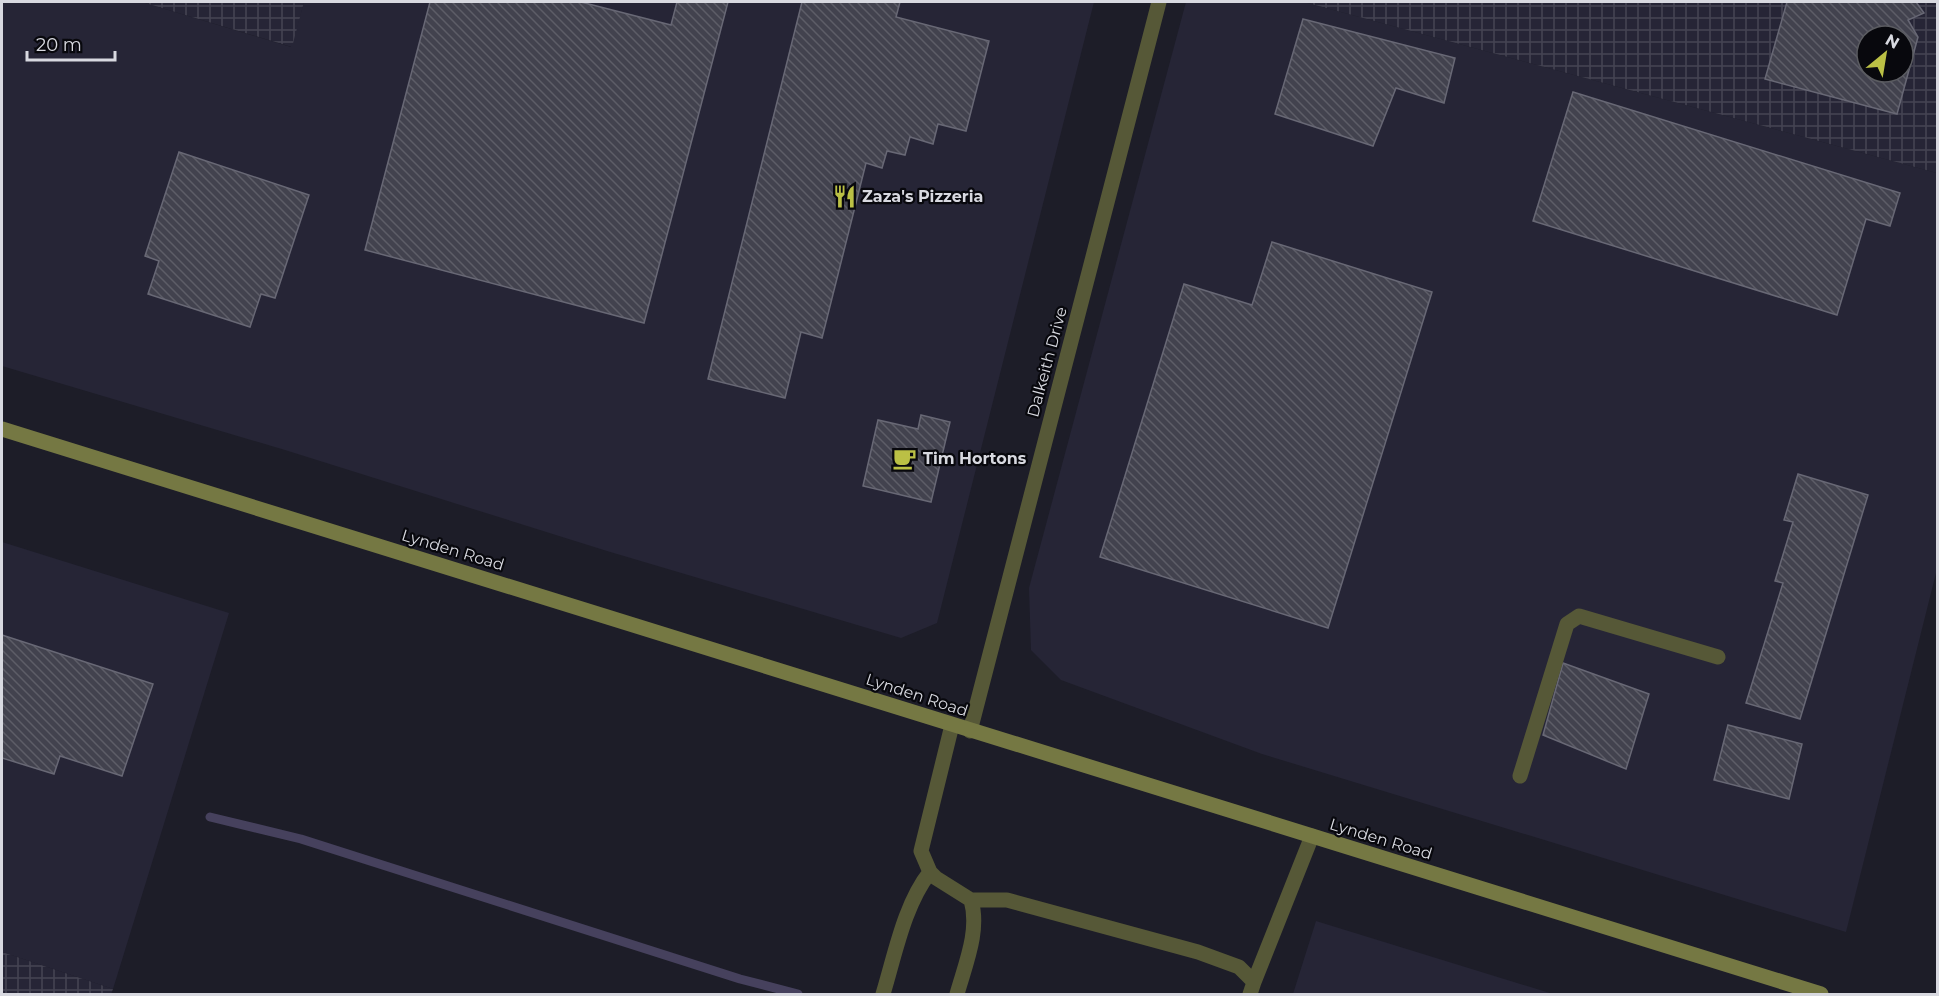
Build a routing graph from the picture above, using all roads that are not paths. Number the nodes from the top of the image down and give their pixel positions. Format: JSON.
{"nodes":[{"id":1,"x":1159,"y":2,"type":"edge"},
{"id":2,"x":2,"y":429,"type":"edge"},
{"id":3,"x":1718,"y":657,"type":"dead end"},
{"id":4,"x":952,"y":725,"type":"junction"},
{"id":5,"x":970,"y":731,"type":"junction"},
{"id":6,"x":1520,"y":776,"type":"dead end"},
{"id":7,"x":1312,"y":836,"type":"junction"},
{"id":8,"x":930,"y":872,"type":"junction"},
{"id":9,"x":971,"y":900,"type":"junction"},
{"id":10,"x":1252,"y":988,"type":"edge"},
{"id":11,"x":883,"y":994,"type":"edge"},
{"id":12,"x":957,"y":994,"type":"edge"},
{"id":13,"x":1821,"y":994,"type":"edge"}],
"edges":[{"from":1,"to":5,"type":"street","name":"Dalkeith Drive"},
{"from":2,"to":4,"type":"main road","name":"Lynden Road"},
{"from":3,"to":6,"type":"street"},
{"from":4,"to":5,"type":"main road","name":"Lynden Road"},
{"from":4,"to":8,"type":"street"},
{"from":5,"to":7,"type":"main road","name":"Lynden Road"},
{"from":7,"to":10,"type":"street"},
{"from":7,"to":13,"type":"main road","name":"Lynden Road"},
{"from":8,"to":9,"type":"street"},
{"from":8,"to":11,"type":"street"},
{"from":9,"to":10,"type":"street"},
{"from":9,"to":12,"type":"street"}]}
